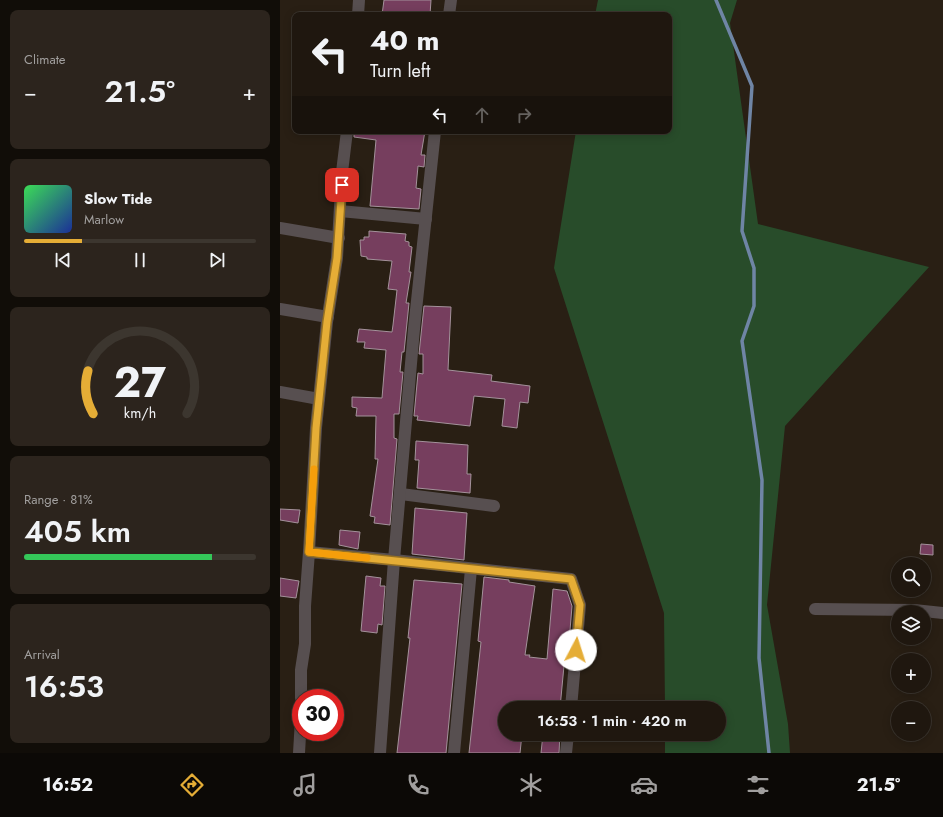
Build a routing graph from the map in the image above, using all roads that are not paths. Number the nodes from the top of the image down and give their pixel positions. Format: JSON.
{"nodes":[{"id":1,"x":359,"y":0,"type":"edge"},
{"id":2,"x":451,"y":0,"type":"edge"},
{"id":3,"x":358,"y":12,"type":"edge"},
{"id":4,"x":449,"y":12,"type":"edge"},
{"id":5,"x":347,"y":134,"type":"edge"},
{"id":6,"x":435,"y":134,"type":"edge"},
{"id":7,"x":340,"y":211,"type":"junction"},
{"id":8,"x":426,"y":219,"type":"junction"},
{"id":9,"x":280,"y":228,"type":"edge"},
{"id":10,"x":339,"y":238,"type":"junction"},
{"id":11,"x":280,"y":309,"type":"edge"},
{"id":12,"x":328,"y":317,"type":"junction"},
{"id":13,"x":280,"y":392,"type":"edge"},
{"id":14,"x":319,"y":399,"type":"junction"},
{"id":15,"x":401,"y":494,"type":"junction"},
{"id":16,"x":494,"y":506,"type":"dead end"},
{"id":17,"x":309,"y":552,"type":"junction"},
{"id":18,"x":394,"y":560,"type":"junction"},
{"id":19,"x":471,"y":569,"type":"junction"},
{"id":20,"x":815,"y":609,"type":"dead end"},
{"id":21,"x":943,"y":614,"type":"edge"},
{"id":22,"x":301,"y":689,"type":"edge"},
{"id":23,"x":572,"y":701,"type":"edge"},
{"id":24,"x":300,"y":741,"type":"edge"},
{"id":25,"x":567,"y":741,"type":"edge"},
{"id":26,"x":299,"y":753,"type":"edge"},
{"id":27,"x":380,"y":753,"type":"edge"},
{"id":28,"x":454,"y":753,"type":"edge"},
{"id":29,"x":566,"y":753,"type":"edge"}],
"edges":[{"from":1,"to":3,"type":"street"},
{"from":2,"to":4,"type":"street"},
{"from":5,"to":7,"type":"street"},
{"from":6,"to":8,"type":"street"},
{"from":7,"to":8,"type":"street"},
{"from":7,"to":10,"type":"street"},
{"from":8,"to":15,"type":"street"},
{"from":9,"to":10,"type":"street"},
{"from":10,"to":12,"type":"street"},
{"from":11,"to":12,"type":"street"},
{"from":12,"to":14,"type":"street"},
{"from":13,"to":14,"type":"street"},
{"from":14,"to":17,"type":"street"},
{"from":15,"to":16,"type":"street"},
{"from":15,"to":18,"type":"street"},
{"from":17,"to":18,"type":"street"},
{"from":17,"to":22,"type":"street"},
{"from":18,"to":19,"type":"street"},
{"from":18,"to":27,"type":"street"},
{"from":19,"to":23,"type":"street"},
{"from":19,"to":28,"type":"street"},
{"from":20,"to":21,"type":"street"},
{"from":24,"to":26,"type":"street"},
{"from":25,"to":29,"type":"street"}]}
